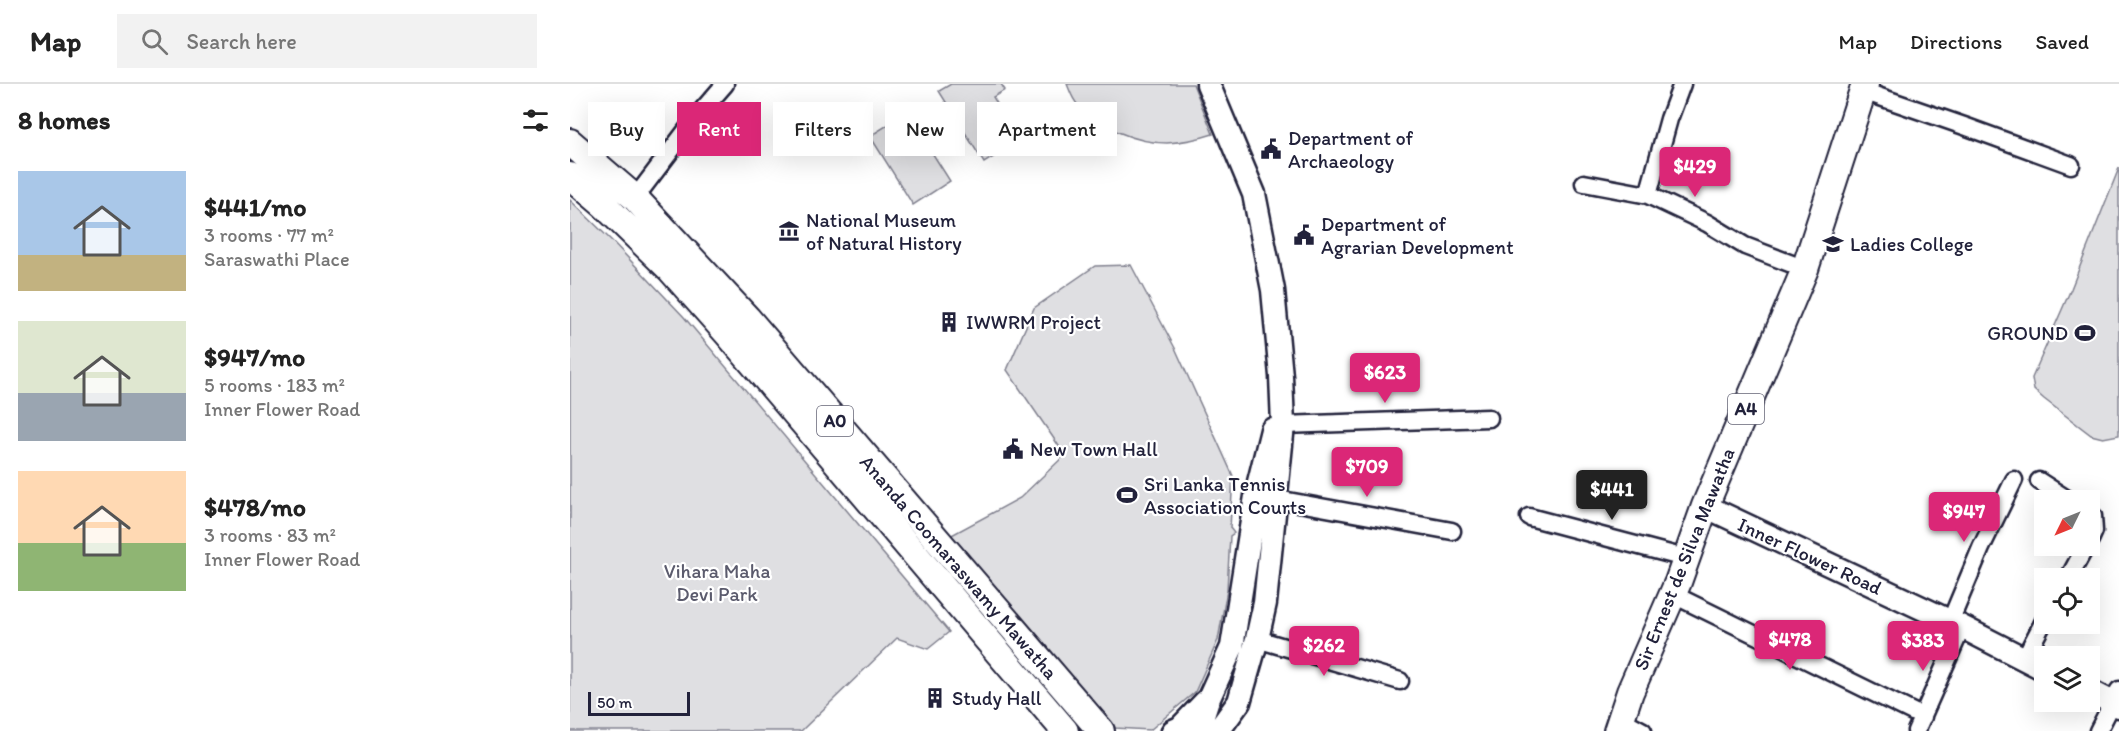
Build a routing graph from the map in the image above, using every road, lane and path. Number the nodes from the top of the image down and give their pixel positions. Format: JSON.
{"nodes":[{"id":1,"x":725,"y":84,"type":"edge"},
{"id":2,"x":1208,"y":84,"type":"edge"},
{"id":3,"x":1682,"y":84,"type":"edge"},
{"id":4,"x":1864,"y":87,"type":"edge"},
{"id":5,"x":570,"y":142,"type":"edge"},
{"id":6,"x":2071,"y":165,"type":"dead end"},
{"id":7,"x":570,"y":176,"type":"edge"},
{"id":8,"x":1584,"y":183,"type":"dead end"},
{"id":9,"x":1648,"y":195,"type":"junction"},
{"id":10,"x":635,"y":198,"type":"junction"},
{"id":11,"x":1805,"y":269,"type":"junction"},
{"id":12,"x":1282,"y":393,"type":"junction"},
{"id":13,"x":1490,"y":418,"type":"dead end"},
{"id":14,"x":1283,"y":425,"type":"junction"},
{"id":15,"x":2014,"y":480,"type":"dead end"},
{"id":16,"x":2039,"y":481,"type":"dead end"},
{"id":17,"x":2053,"y":490,"type":"edge"},
{"id":18,"x":1277,"y":499,"type":"junction"},
{"id":19,"x":1705,"y":506,"type":"junction"},
{"id":20,"x":1529,"y":517,"type":"dead end"},
{"id":21,"x":1452,"y":531,"type":"dead end"},
{"id":22,"x":1685,"y":558,"type":"junction"},
{"id":23,"x":1672,"y":594,"type":"junction"},
{"id":24,"x":1956,"y":625,"type":"junction"},
{"id":25,"x":2037,"y":634,"type":"edge"},
{"id":26,"x":1257,"y":639,"type":"junction"},
{"id":27,"x":2024,"y":659,"type":"junction"},
{"id":28,"x":2034,"y":664,"type":"edge"},
{"id":29,"x":1400,"y":681,"type":"dead end"},
{"id":30,"x":2100,"y":694,"type":"edge"},
{"id":31,"x":1208,"y":700,"type":"junction"},
{"id":32,"x":2117,"y":700,"type":"edge"},
{"id":33,"x":1239,"y":702,"type":"junction"},
{"id":34,"x":1093,"y":722,"type":"edge"},
{"id":35,"x":1919,"y":724,"type":"edge"},
{"id":36,"x":1627,"y":727,"type":"edge"},
{"id":37,"x":1065,"y":731,"type":"edge"},
{"id":38,"x":1112,"y":731,"type":"edge"},
{"id":39,"x":1173,"y":731,"type":"edge"},
{"id":40,"x":1198,"y":731,"type":"edge"},
{"id":41,"x":1218,"y":731,"type":"edge"},
{"id":42,"x":1227,"y":731,"type":"edge"},
{"id":43,"x":2098,"y":731,"type":"edge"}],
"edges":[{"from":1,"to":10,"type":"street"},
{"from":2,"to":12,"type":"main road"},
{"from":3,"to":9,"type":"street"},
{"from":4,"to":6,"type":"street"},
{"from":4,"to":11,"type":"highway","name":"Sir Ernest de Silva Mawatha","number":"A4"},
{"from":5,"to":10,"type":"highway","name":"Ananda Coomaraswamy Mawatha","number":"A0"},
{"from":7,"to":37,"type":"highway","name":"Ananda Coomaraswamy Mawatha","number":"A0"},
{"from":8,"to":9,"type":"street"},
{"from":9,"to":11,"type":"street"},
{"from":10,"to":34,"type":"highway","name":"Ananda Coomaraswamy Mawatha","number":"A0"},
{"from":11,"to":19,"type":"highway","name":"Sir Ernest de Silva Mawatha","number":"A4"},
{"from":12,"to":14,"type":"main road"},
{"from":12,"to":31,"type":"main road"},
{"from":13,"to":14,"type":"street"},
{"from":14,"to":18,"type":"main road"},
{"from":15,"to":24,"type":"street"},
{"from":16,"to":17,"type":"street"},
{"from":18,"to":21,"type":"street"},
{"from":18,"to":26,"type":"main road"},
{"from":19,"to":22,"type":"highway","name":"Sir Ernest de Silva Mawatha","number":"A4"},
{"from":19,"to":24,"type":"main road","name":"Inner Flower Road"},
{"from":20,"to":22,"type":"street"},
{"from":22,"to":23,"type":"highway","name":"Sir Ernest de Silva Mawatha","number":"A4"},
{"from":23,"to":35,"type":"street"},
{"from":23,"to":36,"type":"highway","name":"Sir Ernest de Silva Mawatha","number":"A4"},
{"from":24,"to":27,"type":"main road","name":"Inner Flower Road"},
{"from":24,"to":35,"type":"street"},
{"from":25,"to":27,"type":"street"},
{"from":26,"to":29,"type":"street"},
{"from":26,"to":33,"type":"main road"},
{"from":27,"to":28,"type":"main road","name":"Inner Flower Road"},
{"from":30,"to":32,"type":"main road"},
{"from":31,"to":39,"type":"main road"},
{"from":31,"to":40,"type":"main road"},
{"from":32,"to":43,"type":"street"},
{"from":33,"to":41,"type":"main road"},
{"from":33,"to":42,"type":"main road"},
{"from":34,"to":38,"type":"main road"}]}
